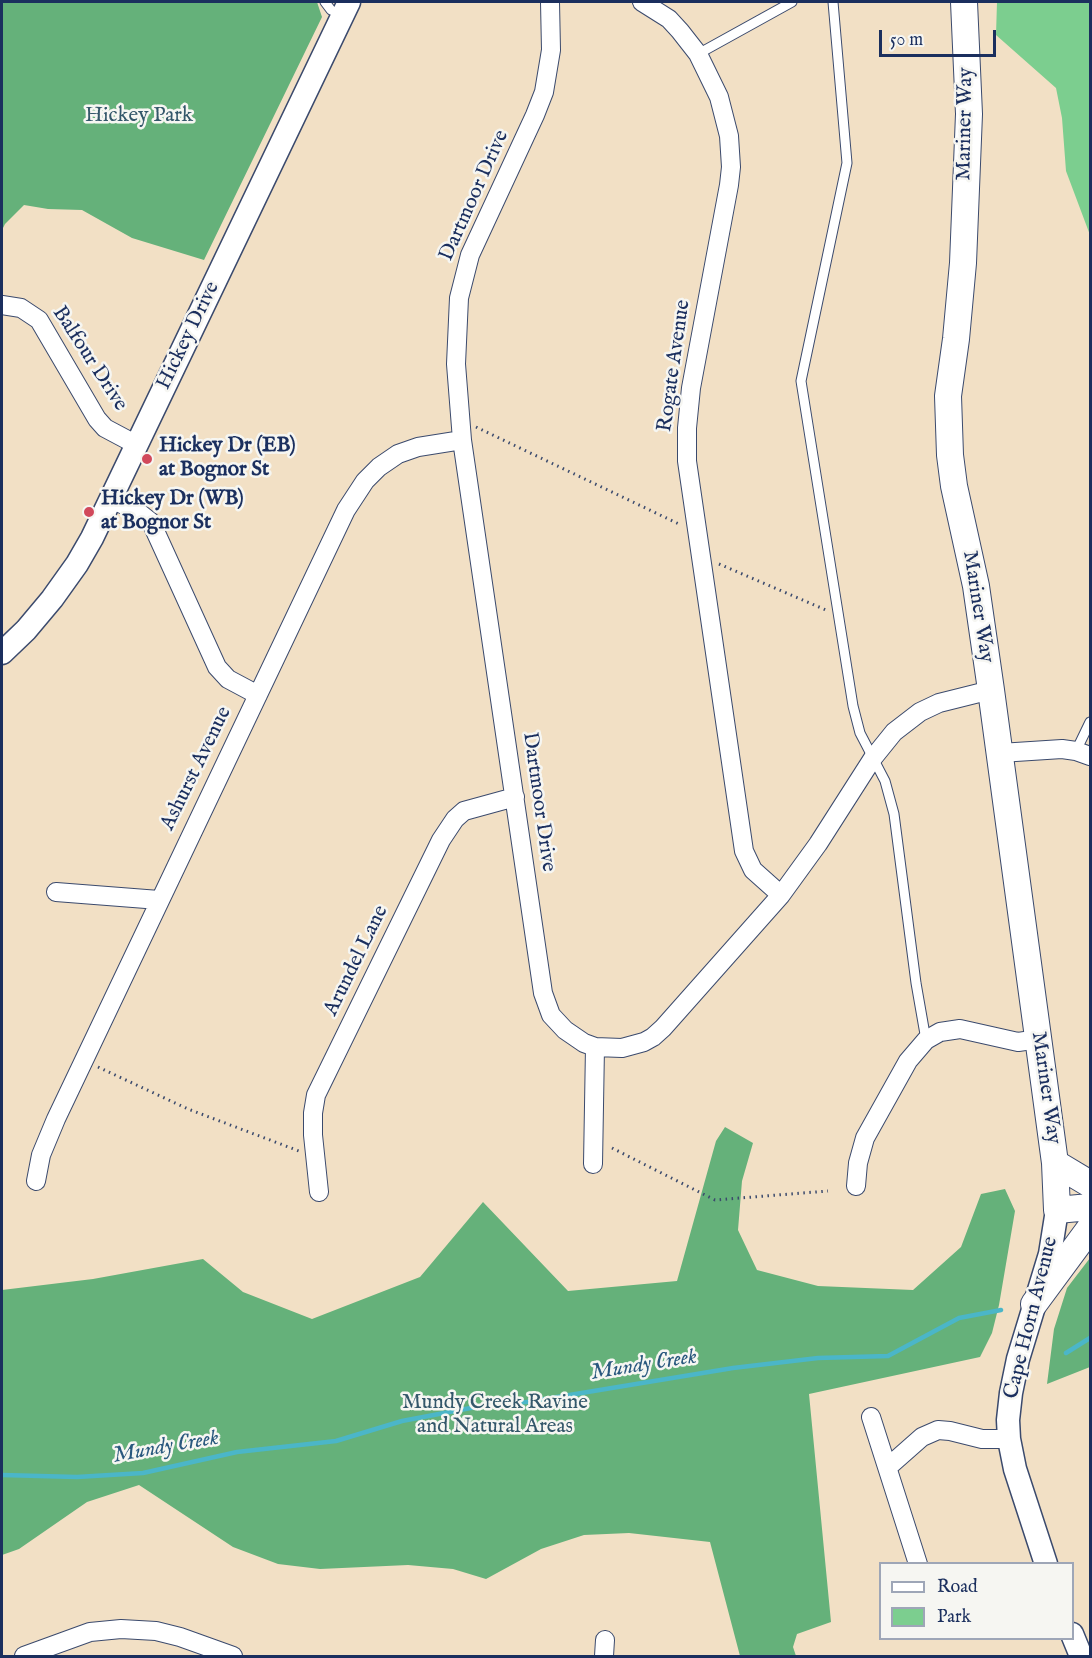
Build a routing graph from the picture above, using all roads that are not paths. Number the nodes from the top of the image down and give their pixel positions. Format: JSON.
{"nodes":[{"id":1,"x":550,"y":2,"type":"edge"},
{"id":2,"x":642,"y":2,"type":"edge"},
{"id":3,"x":792,"y":2,"type":"edge"},
{"id":4,"x":833,"y":2,"type":"edge"},
{"id":5,"x":964,"y":2,"type":"edge"},
{"id":6,"x":339,"y":6,"type":"edge"},
{"id":7,"x":698,"y":54,"type":"junction"},
{"id":8,"x":2,"y":305,"type":"edge"},
{"id":9,"x":462,"y":440,"type":"junction"},
{"id":10,"x":137,"y":445,"type":"junction"},
{"id":11,"x":111,"y":499,"type":"junction"},
{"id":12,"x":2,"y":653,"type":"edge"},
{"id":13,"x":991,"y":690,"type":"junction"},
{"id":14,"x":258,"y":695,"type":"junction"},
{"id":15,"x":1090,"y":722,"type":"edge"},
{"id":16,"x":1000,"y":753,"type":"junction"},
{"id":17,"x":1083,"y":754,"type":"edge"},
{"id":18,"x":873,"y":758,"type":"junction"},
{"id":19,"x":515,"y":797,"type":"junction"},
{"id":20,"x":56,"y":892,"type":"dead end"},
{"id":21,"x":781,"y":895,"type":"junction"},
{"id":22,"x":159,"y":900,"type":"junction"},
{"id":23,"x":1039,"y":1039,"type":"junction"},
{"id":24,"x":926,"y":1040,"type":"junction"},
{"id":25,"x":595,"y":1047,"type":"junction"},
{"id":26,"x":1055,"y":1163,"type":"junction"},
{"id":27,"x":593,"y":1164,"type":"dead end"},
{"id":28,"x":36,"y":1181,"type":"dead end"},
{"id":29,"x":1090,"y":1184,"type":"edge"},
{"id":30,"x":856,"y":1186,"type":"dead end"},
{"id":31,"x":319,"y":1192,"type":"dead end"},
{"id":32,"x":1090,"y":1207,"type":"edge"},
{"id":33,"x":1057,"y":1216,"type":"junction"},
{"id":34,"x":1090,"y":1222,"type":"edge"},
{"id":35,"x":1090,"y":1228,"type":"edge"},
{"id":36,"x":1034,"y":1304,"type":"junction"},
{"id":37,"x":872,"y":1417,"type":"dead end"},
{"id":38,"x":1009,"y":1439,"type":"junction"},
{"id":39,"x":888,"y":1467,"type":"junction"},
{"id":40,"x":918,"y":1562,"type":"edge"},
{"id":41,"x":1046,"y":1562,"type":"edge"},
{"id":42,"x":1074,"y":1640,"type":"edge"},
{"id":43,"x":24,"y":1656,"type":"edge"},
{"id":44,"x":229,"y":1656,"type":"edge"},
{"id":45,"x":1081,"y":1656,"type":"edge"}],
"edges":[{"from":1,"to":9,"type":"street","name":"Dartmoor Drive"},
{"from":2,"to":7,"type":"street","name":"Rogate Avenue"},
{"from":3,"to":7,"type":"lane"},
{"from":4,"to":18,"type":"lane"},
{"from":5,"to":13,"type":"main road","name":"Mariner Way"},
{"from":6,"to":10,"type":"street","name":"Hickey Drive"},
{"from":7,"to":21,"type":"street","name":"Rogate Avenue"},
{"from":8,"to":10,"type":"street","name":"Balfour Drive"},
{"from":9,"to":14,"type":"street","name":"Ashurst Avenue"},
{"from":9,"to":19,"type":"street","name":"Dartmoor Drive"},
{"from":10,"to":11,"type":"street","name":"Hickey Drive"},
{"from":11,"to":12,"type":"street","name":"Hickey Drive"},
{"from":11,"to":14,"type":"street"},
{"from":13,"to":16,"type":"main road","name":"Mariner Way"},
{"from":13,"to":18,"type":"street","name":"Dartmoor Drive"},
{"from":14,"to":22,"type":"street","name":"Ashurst Avenue"},
{"from":15,"to":17,"type":"lane"},
{"from":16,"to":17,"type":"street"},
{"from":16,"to":23,"type":"main road","name":"Mariner Way"},
{"from":18,"to":21,"type":"street","name":"Dartmoor Drive"},
{"from":18,"to":24,"type":"lane"},
{"from":19,"to":25,"type":"street","name":"Dartmoor Drive"},
{"from":19,"to":31,"type":"street","name":"Arundel Lane"},
{"from":20,"to":22,"type":"street"},
{"from":21,"to":25,"type":"street","name":"Dartmoor Drive"},
{"from":22,"to":28,"type":"street","name":"Ashurst Avenue"},
{"from":23,"to":24,"type":"street"},
{"from":23,"to":26,"type":"main road","name":"Mariner Way"},
{"from":24,"to":30,"type":"street"},
{"from":25,"to":27,"type":"street"},
{"from":26,"to":29,"type":"main road"},
{"from":26,"to":33,"type":"main road","name":"Mariner Way"},
{"from":32,"to":33,"type":"main road"},
{"from":33,"to":34,"type":"main road"},
{"from":33,"to":36,"type":"street","name":"Cape Horn Avenue"},
{"from":35,"to":36,"type":"main road"},
{"from":36,"to":38,"type":"street","name":"Cape Horn Avenue"},
{"from":37,"to":39,"type":"street"},
{"from":38,"to":39,"type":"street"},
{"from":38,"to":41,"type":"street","name":"Cape Horn Avenue"},
{"from":39,"to":40,"type":"street"},
{"from":42,"to":45,"type":"street"},
{"from":43,"to":44,"type":"street"}]}
